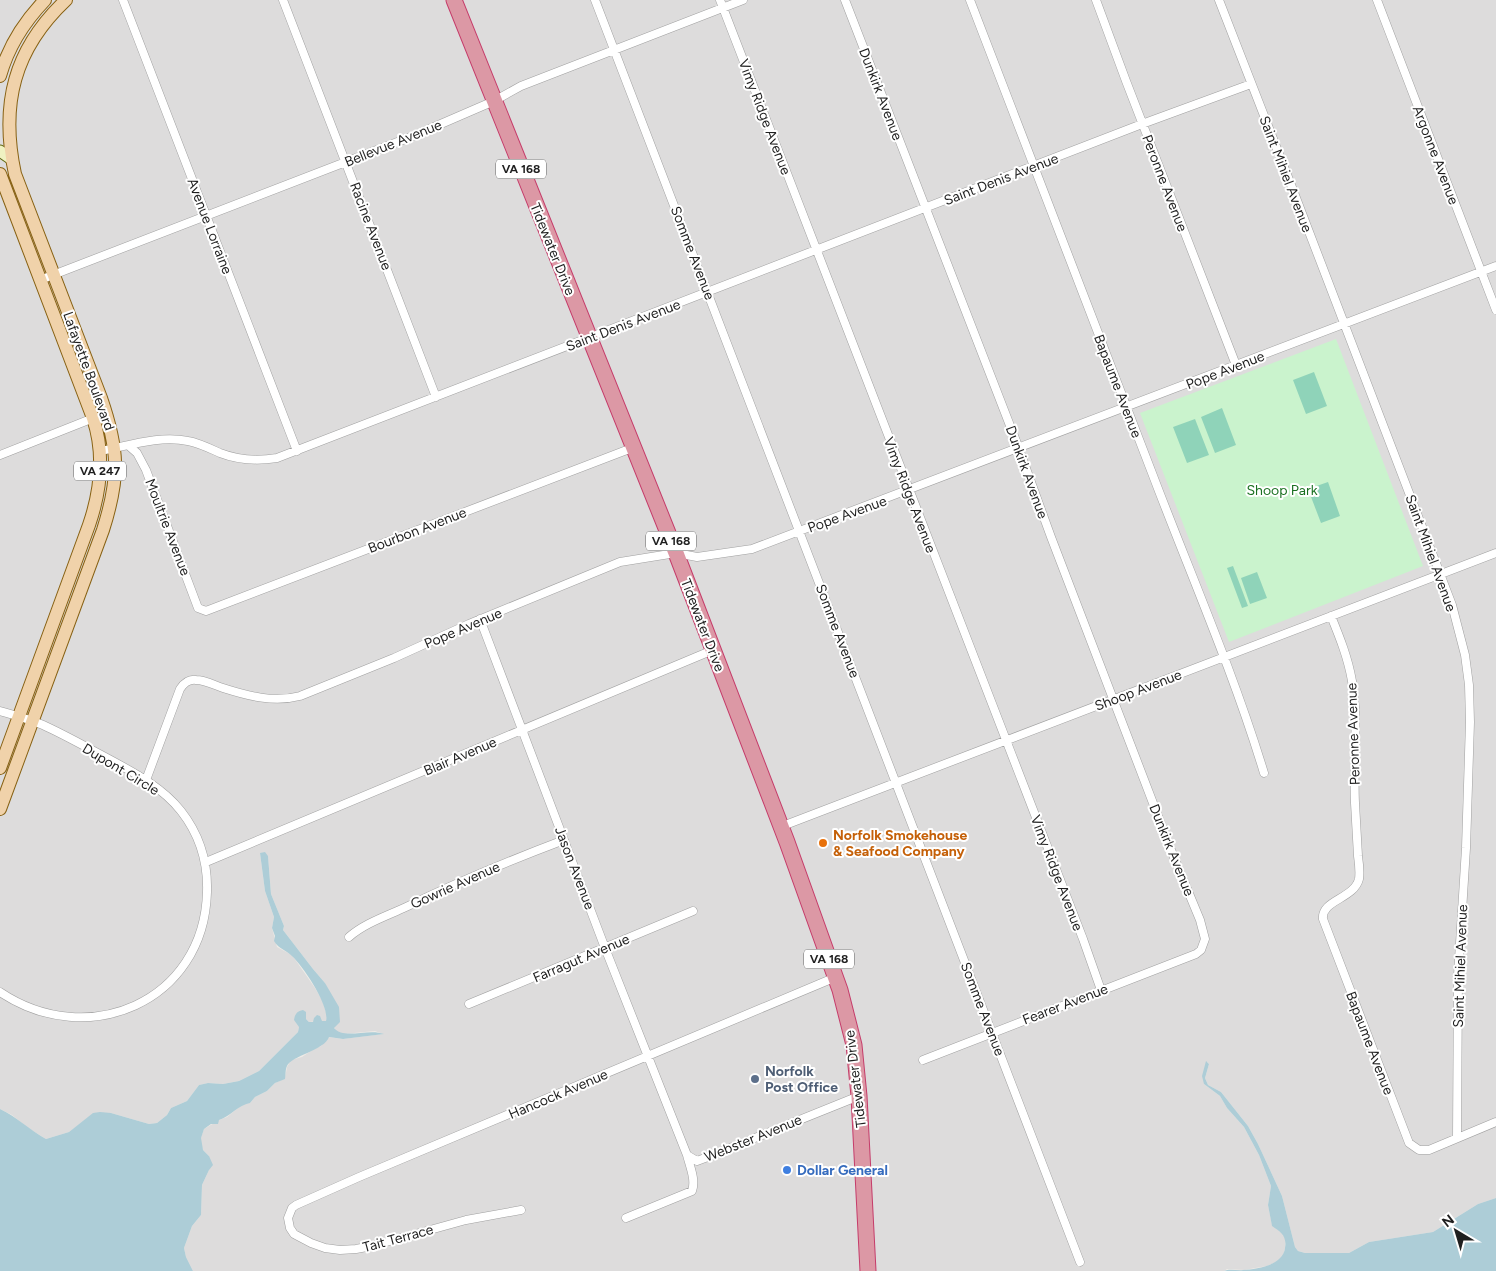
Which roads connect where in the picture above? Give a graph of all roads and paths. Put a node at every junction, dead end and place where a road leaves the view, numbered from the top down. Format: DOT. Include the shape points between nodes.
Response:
graph roads {
  1 [pos="44,0"];
  2 [pos="66,0"];
  3 [pos="123,0"];
  4 [pos="283,0"];
  5 [pos="454,0"];
  6 [pos="595,0"];
  7 [pos="743,0"];
  8 [pos="846,0"];
  9 [pos="970,0"];
  10 [pos="1096,0"];
  11 [pos="1219,0"];
  12 [pos="1377,0"];
  13 [pos="721,4"];
  14 [pos="615,50"];
  15 [pos="0,72"];
  16 [pos="13,80"];
  17 [pos="1251,84"];
  18 [pos="494,101"];
  19 [pos="1142,124"];
  20 [pos="5,155"];
  21 [pos="346,162"];
  22 [pos="1033,166"];
  23 [pos="0,174"];
  24 [pos="925,208"];
  25 [pos="206,216"];
  26 [pos="817,250"];
  27 [pos="1496,266"];
  28 [pos="1481,272"];
  29 [pos="53,274"];
  30 [pos="40,280"];
  31 [pos="708,292"];
  32 [pos="1496,310"];
  33 [pos="1344,324"];
  34 [pos="589,338"];
  35 [pos="1236,365"];
  36 [pos="436,397"];
  37 [pos="1126,407"];
  38 [pos="106,413"];
  39 [pos="93,418"];
  40 [pos="129,446"];
  41 [pos="115,448"];
  42 [pos="632,448"];
  43 [pos="1018,448"];
  44 [pos="100,451"];
  45 [pos="296,451"];
  46 [pos="0,455"];
  47 [pos="909,491"];
  48 [pos="800,531"];
  49 [pos="676,553"];
  50 [pos="1496,553"];
  51 [pos="1440,575"];
  52 [pos="202,610"];
  53 [pos="1331,616"];
  54 [pos="480,619"];
  55 [pos="713,650"];
  56 [pos="1223,657"];
  57 [pos="1114,699"];
  58 [pos="0,711"];
  59 [pos="19,717"];
  60 [pos="33,721"];
  61 [pos="522,730"];
  62 [pos="1005,741"];
  63 [pos="0,768"];
  64 [pos="1264,773"];
  65 [pos="146,780"];
  66 [pos="896,783"];
  67 [pos="0,809"];
  68 [pos="780,827"];
  69 [pos="564,840"];
  70 [pos="206,862"];
  71 [pos="692,911"];
  72 [pos="349,937"];
  73 [pos="1332,942"];
  74 [pos="1204,944"];
  75 [pos="605,948"];
  76 [pos="836,978"];
  77 [pos="1101,990"];
  78 [pos="0,992"];
  79 [pos="469,1004"];
  80 [pos="992,1032"];
  81 [pos="647,1056"];
  82 [pos="923,1060"];
  83 [pos="859,1096"];
  84 [pos="671,1117"];
  85 [pos="1496,1122"];
  86 [pos="1457,1138"];
  87 [pos="686,1156"];
  88 [pos="521,1210"];
  89 [pos="288,1218"];
  90 [pos="626,1218"];
  91 [pos="1080,1262"];
  92 [pos="868,1271"];
  1 -- 15 [label="main road" via="17,35"];
  2 -- 16 [label="main road, Lafayette Boulevard / VA 247" via="38,29"];
  3 -- 25 [label="street, Avenue Lorraine"];
  4 -- 21 [label="street, Racine Avenue"];
  5 -- 18 [label="highway, Tidewater Drive / VA 168"];
  6 -- 14 [label="street, Somme Avenue"];
  7 -- 13 [label="street, Bellevue Avenue"];
  8 -- 24 [label="street, Dunkirk Avenue"];
  9 -- 22 [label="street, Bapaume Avenue"];
  10 -- 19 [label="street, Peronne Avenue"];
  11 -- 17 [label="street, Saint Mihiel Avenue"];
  12 -- 28 [label="street, Argonne Avenue"];
  13 -- 14 [label="street, Bellevue Avenue"];
  13 -- 26 [label="street, Vimy Ridge Avenue"];
  14 -- 18 [label="street, Bellevue Avenue" via="521,86"];
  14 -- 31 [label="street, Somme Avenue"];
  15 -- 16 [label="street"];
  16 -- 20 [label="main road, Lafayette Boulevard / VA 247"];
  17 -- 19 [label="street, Saint Denis Avenue"];
  17 -- 33 [label="street, Saint Mihiel Avenue"];
  18 -- 21 [label="street, Bellevue Avenue"];
  18 -- 34 [label="highway, Tidewater Drive / VA 168"];
  19 -- 22 [label="street, Saint Denis Avenue"];
  19 -- 35 [label="street, Peronne Avenue"];
  20 -- 29 [label="main road, Lafayette Boulevard / VA 247"];
  21 -- 25 [label="street, Bellevue Avenue"];
  21 -- 36 [label="street, Racine Avenue"];
  22 -- 24 [label="street, Saint Denis Avenue"];
  22 -- 37 [label="street, Bapaume Avenue"];
  23 -- 30 [label="main road, Lafayette Boulevard / VA 247"];
  24 -- 26 [label="street, Saint Denis Avenue"];
  24 -- 43 [label="street, Dunkirk Avenue"];
  25 -- 29 [label="street, Bellevue Avenue"];
  25 -- 45 [label="street, Avenue Lorraine"];
  26 -- 31 [label="street, Saint Denis Avenue"];
  26 -- 47 [label="street, Vimy Ridge Avenue"];
  27 -- 28 [label="street, Pope Avenue"];
  28 -- 32 [label="street, Argonne Avenue"];
  28 -- 33 [label="street, Pope Avenue"];
  29 -- 30 [label="street, Bellevue Avenue"];
  29 -- 38 [label="main road, Lafayette Boulevard / VA 247"];
  30 -- 39 [label="main road, Lafayette Boulevard / VA 247"];
  31 -- 34 [label="street, Saint Denis Avenue"];
  31 -- 48 [label="street, Somme Avenue"];
  33 -- 35 [label="street, Pope Avenue"];
  33 -- 51 [label="street, Saint Mihiel Avenue"];
  34 -- 36 [label="street, Saint Denis Avenue"];
  34 -- 42 [label="highway, Tidewater Drive / VA 168"];
  35 -- 37 [label="street, Pope Avenue"];
  36 -- 45 [label="street, Saint Denis Avenue"];
  37 -- 43 [label="street, Pope Avenue"];
  37 -- 56 [label="street, Bapaume Avenue"];
  38 -- 39 [label="street"];
  38 -- 41 [label="main road, Lafayette Boulevard / VA 247"];
  39 -- 44 [label="main road, Lafayette Boulevard / VA 247"];
  39 -- 46 [label="street"];
  40 -- 41 [label="street, Saint Denis Avenue"];
  40 -- 45 [label="street, Saint Denis Avenue" via="149,441 187,440 236,458 251,460 277,458"];
  40 -- 52 [label="street, Moultrie Avenue" via="137,452 146,470 198,608"];
  41 -- 44 [label="street, Saint Denis Avenue"];
  41 -- 60 [label="main road, Lafayette Boulevard / VA 247" via="110,509"];
  42 -- 49 [label="highway, Tidewater Drive / VA 168"];
  42 -- 52 [label="street, Bourbon Avenue"];
  43 -- 47 [label="street, Pope Avenue"];
  43 -- 57 [label="street, Dunkirk Avenue"];
  44 -- 59 [label="main road, Lafayette Boulevard / VA 247" via="96,504"];
  47 -- 48 [label="street, Pope Avenue"];
  47 -- 62 [label="street, Vimy Ridge Avenue"];
  48 -- 49 [label="street, Pope Avenue" via="752,549 697,557"];
  48 -- 66 [label="street, Somme Avenue"];
  49 -- 54 [label="street, Pope Avenue" via="620,562"];
  49 -- 55 [label="highway, Tidewater Drive / VA 168"];
  50 -- 51 [label="street, Shoop Avenue"];
  51 -- 53 [label="street, Shoop Avenue"];
  51 -- 86 [label="street, Saint Mihiel Avenue" via="1452,605 1469,685 1467,839 1458,975"];
  53 -- 56 [label="street, Shoop Avenue"];
  53 -- 73 [label="street, Peronne Avenue" via="1353,683 1359,876 1350,892 1323,911"];
  54 -- 61 [label="street, Jason Avenue"];
  54 -- 65 [label="street, Pope Avenue" via="287,700 249,695 201,680 190,680 180,689"];
  55 -- 61 [label="street, Blair Avenue"];
  55 -- 68 [label="highway, Tidewater Drive / VA 168"];
  56 -- 57 [label="street, Shoop Avenue"];
  56 -- 64 [label="street, Bapaume Avenue"];
  57 -- 62 [label="street, Shoop Avenue"];
  57 -- 74 [label="street, Dunkirk Avenue" via="1200,920"];
  58 -- 59 [label="street, Dupont Circle"];
  59 -- 60 [label="street, Dupont Circle"];
  59 -- 63 [label="main road, Lafayette Boulevard / VA 247"];
  60 -- 65 [label="street, Dupont Circle"];
  60 -- 67 [label="main road, Lafayette Boulevard / VA 247"];
  61 -- 69 [label="street, Jason Avenue"];
  61 -- 70 [label="street, Blair Avenue"];
  62 -- 66 [label="street, Shoop Avenue"];
  62 -- 77 [label="street, Vimy Ridge Avenue"];
  65 -- 70 [label="street, Dupont Circle" via="189,821"];
  66 -- 68 [label="street, Shoop Avenue"];
  66 -- 80 [label="street, Somme Avenue"];
  68 -- 76 [label="highway, Tidewater Drive / VA 168"];
  69 -- 72 [label="street, Gowrie Avenue" via="431,895"];
  69 -- 75 [label="street, Jason Avenue"];
  70 -- 78 [label="street, Dupont Circle" via="207,901 194,948 176,975 145,1000 112,1014 80,1018 34,1010"];
  71 -- 75 [label="street, Farragut Avenue"];
  73 -- 86 [label="street, Bapaume Avenue" via="1409,1142 1425,1150"];
  74 -- 77 [label="street, Fearer Avenue" via="1196,954"];
  75 -- 79 [label="street, Farragut Avenue"];
  75 -- 81 [label="street, Jason Avenue"];
  76 -- 81 [label="street, Hancock Avenue"];
  76 -- 83 [label="highway, Tidewater Drive / VA 168" via="854,1045"];
  77 -- 80 [label="street, Fearer Avenue"];
  80 -- 82 [label="street, Fearer Avenue"];
  80 -- 91 [label="street, Somme Avenue"];
  81 -- 84 [label="street, Jason Avenue"];
  81 -- 89 [label="street, Hancock Avenue" via="305,1201 292,1208"];
  83 -- 87 [label="street, Webster Avenue" via="697,1161"];
  83 -- 92 [label="highway, Tidewater Drive / VA 168"];
  84 -- 87 [label="street, Webster Avenue"];
  85 -- 86 [label="street"];
  87 -- 90 [label="street" via="693,1179 692,1191"];
  88 -- 89 [label="street, Tait Terrace" via="466,1220 372,1246 340,1250 325,1248 294,1234"];
}
